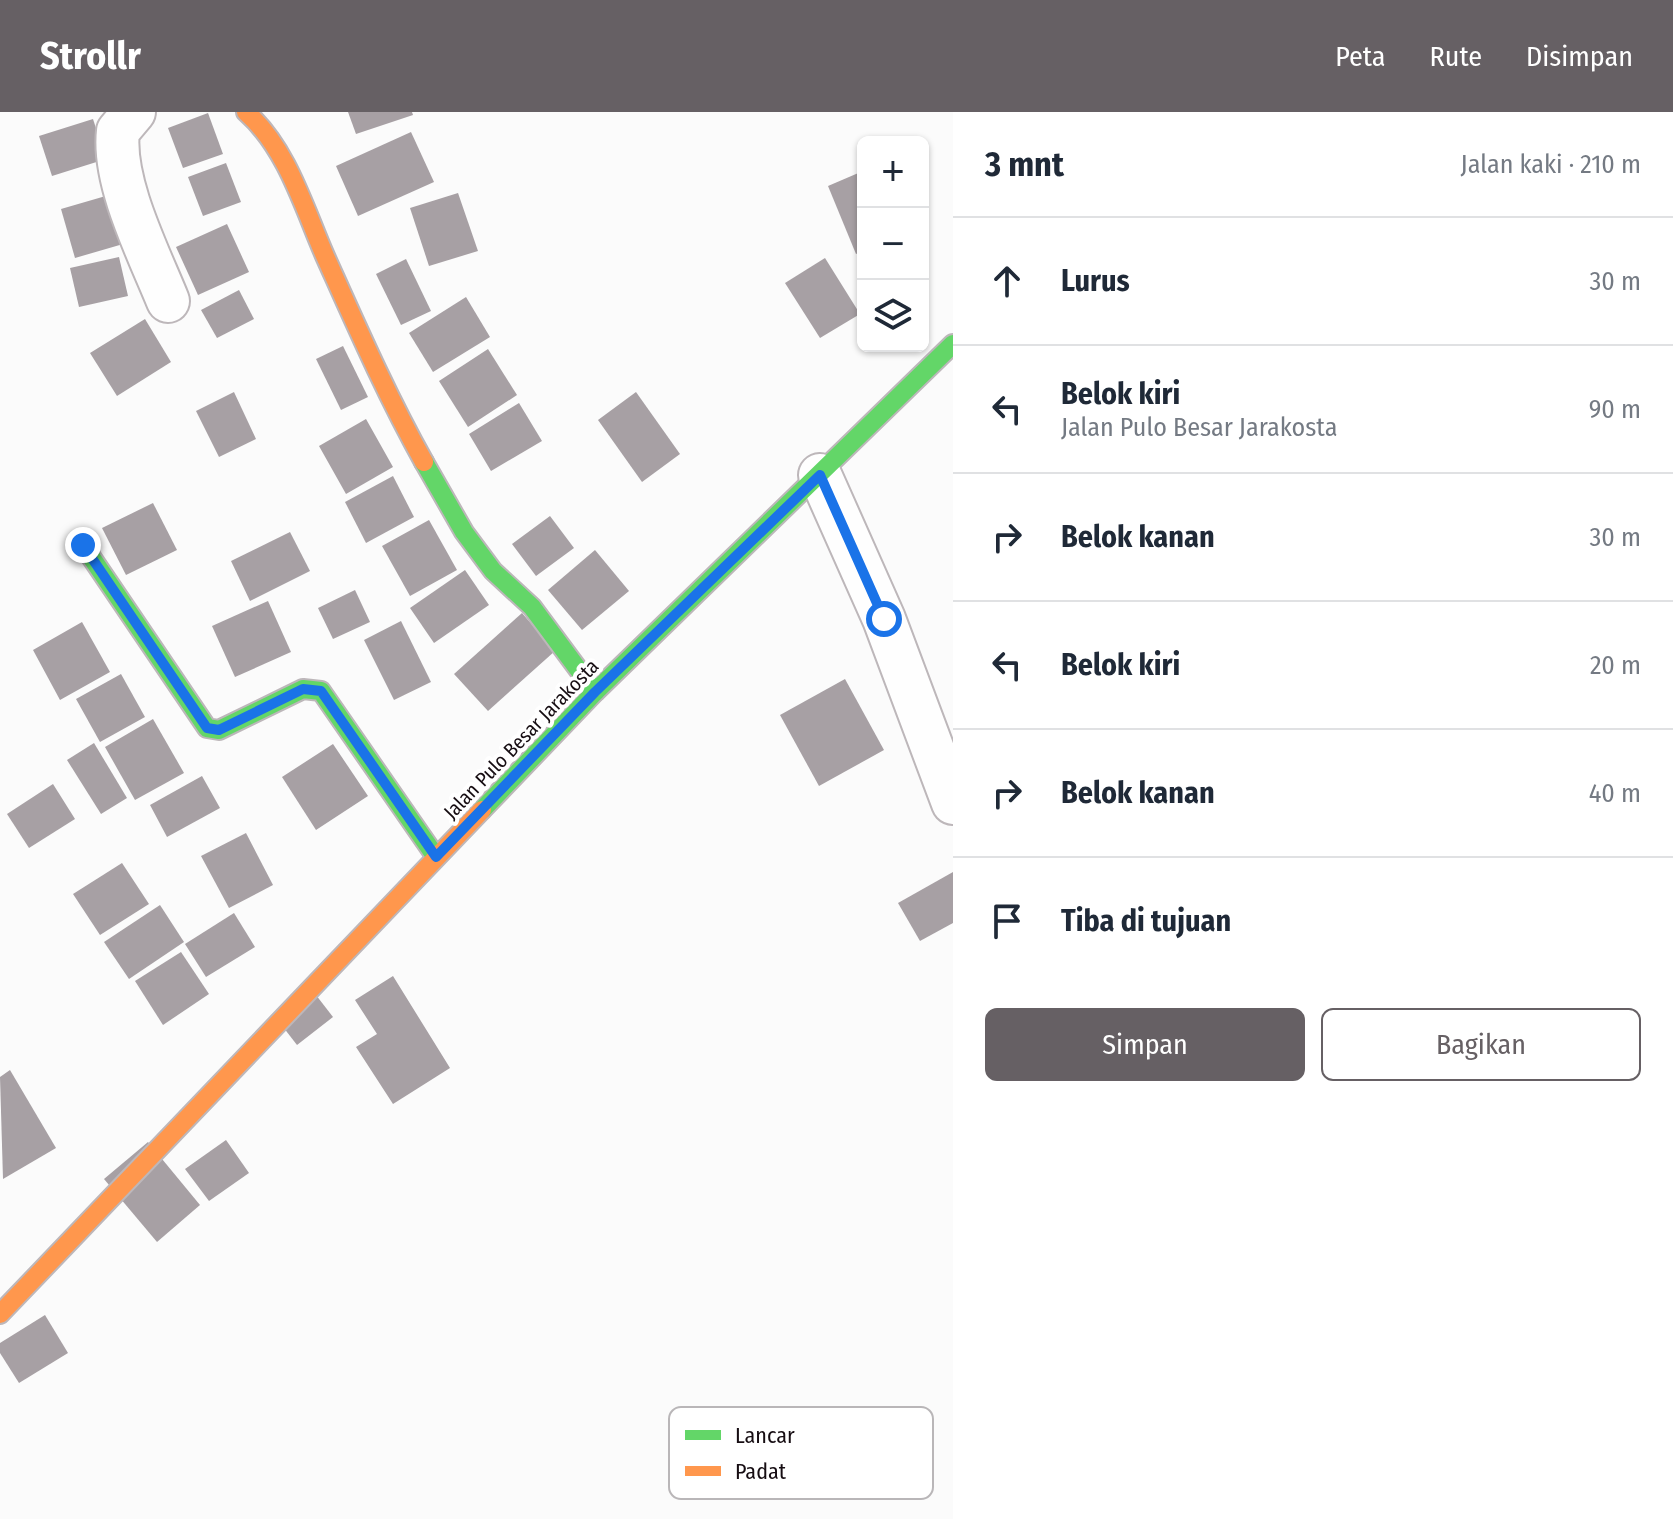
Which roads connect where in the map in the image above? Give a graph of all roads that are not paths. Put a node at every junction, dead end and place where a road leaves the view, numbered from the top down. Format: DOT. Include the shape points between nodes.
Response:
graph roads {
  1 [pos="134,112"];
  2 [pos="246,112"];
  3 [pos="168,301"];
  4 [pos="953,344"];
  5 [pos="820,475"];
  6 [pos="83,545"];
  7 [pos="595,692"];
  8 [pos="953,803"];
  9 [pos="436,857"];
  10 [pos="0,1314"];
  1 -- 3 [label="street" via="118,131 121,166 138,227"];
  2 -- 7 [label="street" via="280,154 359,332 464,532 493,571 532,607"];
  4 -- 5 [label="street, Jalan Pulo Besar Jarakosta"];
  5 -- 7 [label="street, Jalan Pulo Besar Jarakosta"];
  5 -- 8 [label="street" via="884,619"];
  6 -- 9 [label="street" via="207,728 219,730 303,689 321,691"];
  7 -- 9 [label="street, Jalan Pulo Besar Jarakosta"];
  9 -- 10 [label="street, Jalan Pulo Besar Jarakosta"];
}
